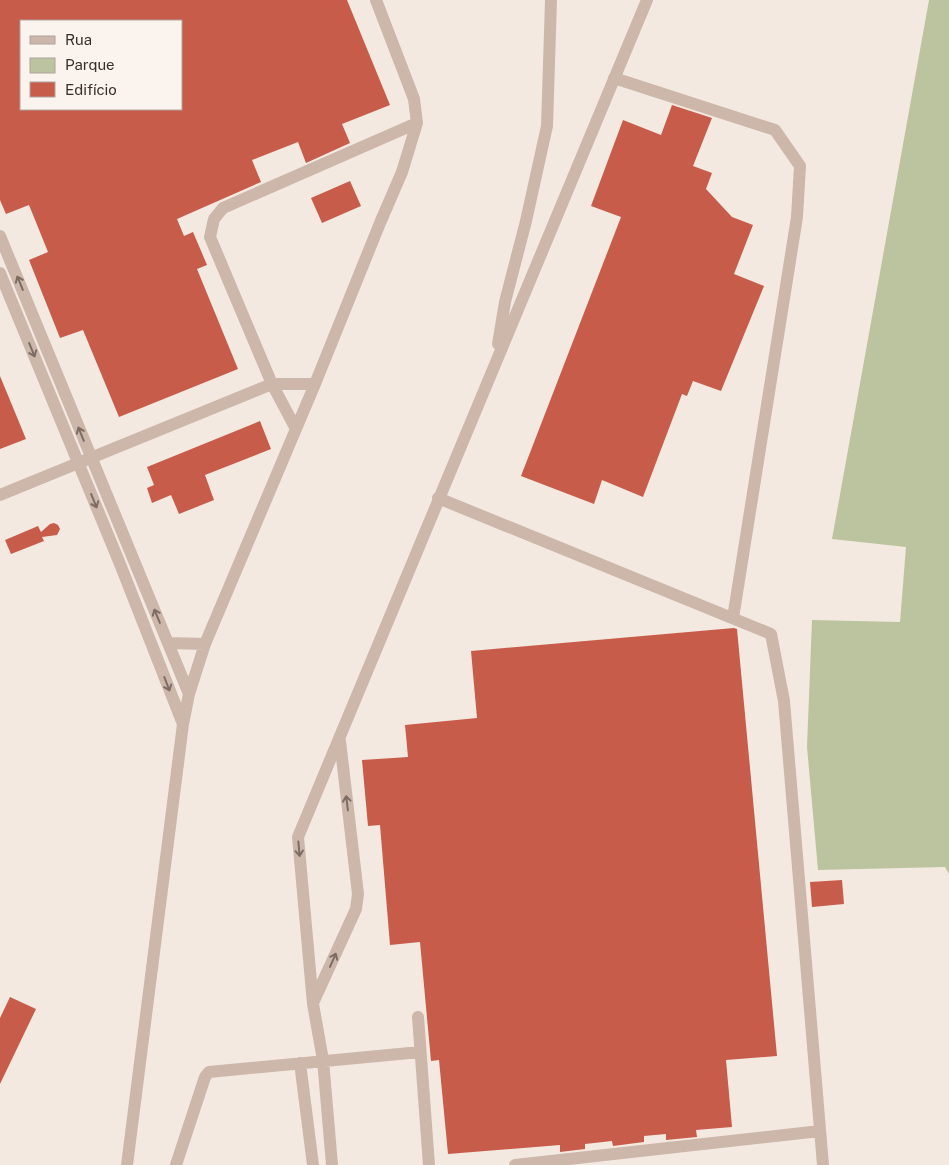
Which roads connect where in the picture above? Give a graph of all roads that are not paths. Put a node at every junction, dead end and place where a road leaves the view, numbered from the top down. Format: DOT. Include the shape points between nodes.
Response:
graph roads {
  1 [pos="376,0"];
  2 [pos="552,0"];
  3 [pos="647,0"];
  4 [pos="614,78"];
  5 [pos="416,123"];
  6 [pos="0,236"];
  7 [pos="6,266"];
  8 [pos="0,273"];
  9 [pos="494,365"];
  10 [pos="272,384"];
  11 [pos="315,384"];
  12 [pos="296,429"];
  13 [pos="91,458"];
  14 [pos="79,463"];
  15 [pos="0,495"];
  16 [pos="438,498"];
  17 [pos="133,558"];
  18 [pos="120,564"];
  19 [pos="733,618"];
  20 [pos="168,643"];
  21 [pos="205,644"];
  22 [pos="189,694"];
  23 [pos="183,724"];
  24 [pos="339,739"];
  25 [pos="313,1004"];
  26 [pos="418,1017"];
  27 [pos="420,1052"];
  28 [pos="323,1060"];
  29 [pos="300,1062"];
  30 [pos="820,1132"];
  31 [pos="127,1165"];
  32 [pos="176,1165"];
  33 [pos="313,1165"];
  34 [pos="332,1165"];
  35 [pos="429,1165"];
  36 [pos="515,1165"];
  37 [pos="823,1165"];
  1 -- 5 [label="lane" via="414,99"];
  2 -- 9 [label="lane" via="547,126 505,302"];
  3 -- 4 [label="lane"];
  4 -- 9 [label="lane"];
  4 -- 19 [label="lane" via="775,130 800,166 797,217"];
  5 -- 10 [label="lane" via="223,208 214,219 210,237"];
  5 -- 11 [label="lane" via="402,172"];
  6 -- 7 [label="lane"];
  13 -- 7 [label="lane, one-way"];
  8 -- 14 [label="lane, one-way"];
  9 -- 16 [label="lane"];
  10 -- 11 [label="lane"];
  10 -- 12 [label="lane"];
  10 -- 13 [label="lane"];
  11 -- 12 [label="lane"];
  12 -- 21 [label="lane"];
  13 -- 14 [label="lane"];
  13 -- 17 [label="lane"];
  14 -- 15 [label="lane"];
  14 -- 18 [label="lane, one-way"];
  16 -- 19 [label="lane"];
  16 -- 24 [label="lane"];
  17 -- 18 [label="lane"];
  20 -- 17 [label="lane, one-way"];
  18 -- 23 [label="lane, one-way"];
  19 -- 30 [label="lane" via="771,634 784,701"];
  20 -- 21 [label="lane"];
  20 -- 22 [label="lane"];
  21 -- 22 [label="lane"];
  22 -- 23 [label="lane"];
  23 -- 31 [label="lane"];
  24 -- 25 [label="lane, one-way" via="298,837"];
  25 -- 24 [label="lane, one-way" via="356,909 358,894"];
  25 -- 28 [label="lane"];
  26 -- 27 [label="lane"];
  27 -- 28 [label="lane"];
  27 -- 35 [label="lane"];
  28 -- 29 [label="lane"];
  28 -- 34 [label="lane"];
  29 -- 32 [label="lane" via="209,1072"];
  29 -- 33 [label="lane"];
  30 -- 36 [label="lane"];
  30 -- 37 [label="lane"];
}
